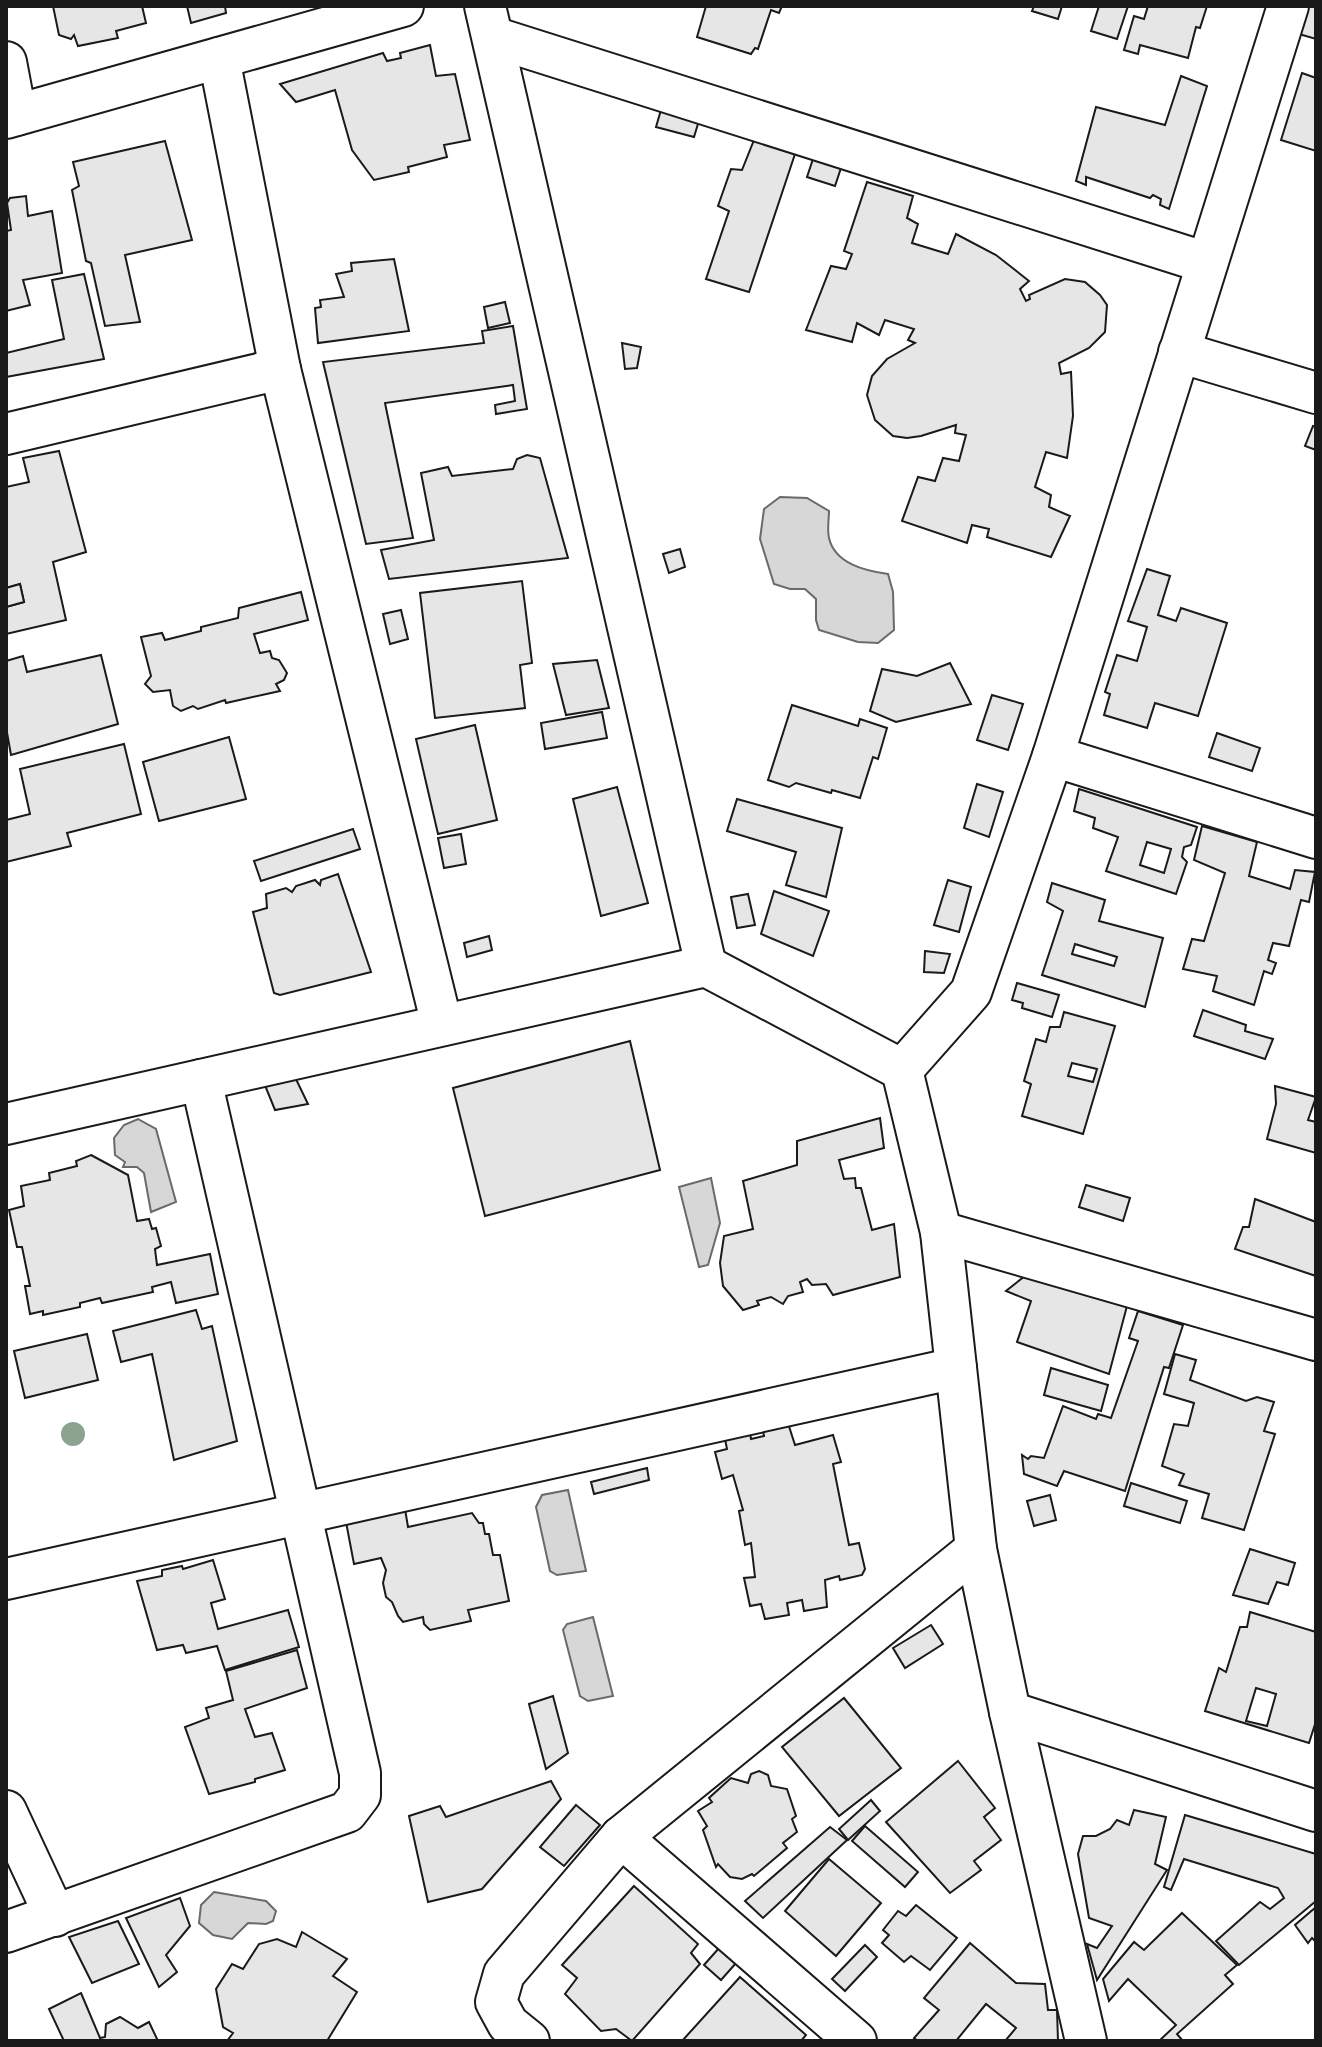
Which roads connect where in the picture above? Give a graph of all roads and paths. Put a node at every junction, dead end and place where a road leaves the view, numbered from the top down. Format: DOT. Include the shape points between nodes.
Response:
graph roads {
  1 [pos="403,6"];
  2 [pos="1288,6"];
  3 [pos="489,21"];
  4 [pos="219,58"];
  5 [pos="6,62"];
  6 [pos="11,116"];
  7 [pos="1207,263"];
  8 [pos="1179,352"];
  9 [pos="280,369"];
  10 [pos="1316,393"];
  11 [pos="6,434"];
  12 [pos="1053,756"];
  13 [pos="1316,838"];
  14 [pos="706,966"];
  15 [pos="442,1025"];
  16 [pos="902,1070"];
  17 [pos="201,1080"];
  18 [pos="7,1120"];
  19 [pos="941,1232"];
  20 [pos="1316,1340"];
  21 [pos="956,1368"];
  22 [pos="301,1514"];
  23 [pos="976,1549"];
  24 [pos="6,1579"];
  25 [pos="1010,1712"];
  26 [pos="6,1811"];
  27 [pos="1316,1811"];
  28 [pos="621,1837"];
  29 [pos="55,1916"];
  30 [pos="6,1932"];
  31 [pos="529,2041"];
  32 [pos="856,2041"];
  33 [pos="1086,2041"];
  1 -- 4 [label="street"];
  2 -- 7 [label="street"];
  3 -- 7 [label="street"];
  3 -- 14 [label="street"];
  4 -- 6 [label="street"];
  4 -- 9 [label="street"];
  5 -- 6 [label="street"];
  7 -- 8 [label="street"];
  8 -- 10 [label="street"];
  8 -- 12 [label="street"];
  9 -- 11 [label="street"];
  9 -- 15 [label="street"];
  12 -- 13 [label="street"];
  12 -- 16 [label="street" via="971,992"];
  14 -- 15 [label="street"];
  14 -- 16 [label="street"];
  15 -- 17 [label="street"];
  16 -- 19 [label="street"];
  17 -- 18 [label="street"];
  17 -- 22 [label="street"];
  19 -- 20 [label="street"];
  19 -- 21 [label="street"];
  21 -- 22 [label="street"];
  21 -- 23 [label="street"];
  22 -- 24 [label="street"];
  22 -- 29 [label="street" via="360,1773 360,1795 347,1812"];
  23 -- 25 [label="street"];
  23 -- 28 [label="street"];
  25 -- 27 [label="street"];
  25 -- 33 [label="street"];
  26 -- 29 [label="street"];
  28 -- 31 [label="street" via="504,1974 496,2002 508,2024"];
  28 -- 32 [label="street"];
  29 -- 30 [label="street"];
}
